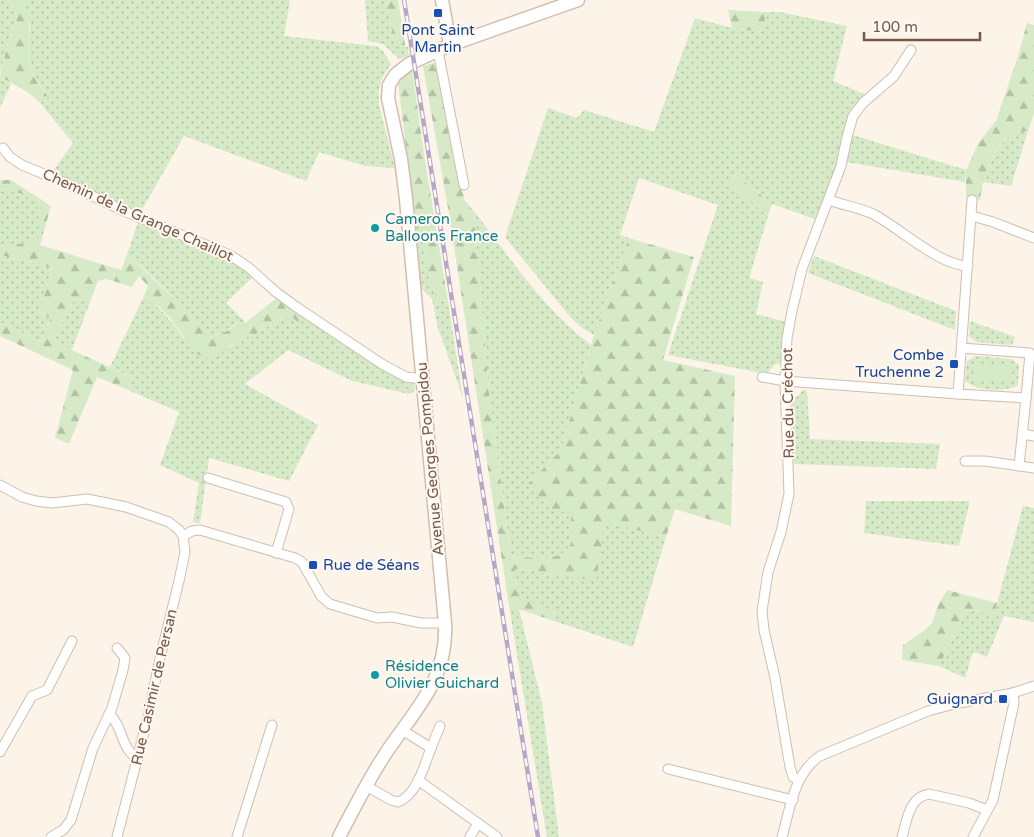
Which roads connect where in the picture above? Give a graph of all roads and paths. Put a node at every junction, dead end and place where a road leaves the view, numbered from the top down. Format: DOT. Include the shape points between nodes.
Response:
graph roads {
  1 [pos="442,0"];
  2 [pos="578,0"];
  3 [pos="450,46"];
  4 [pos="911,50"];
  5 [pos="438,51"];
  6 [pos="3,148"];
  7 [pos="464,185"];
  8 [pos="829,200"];
  9 [pos="972,200"];
  10 [pos="972,216"];
  11 [pos="1034,238"];
  12 [pos="968,266"];
  13 [pos="961,348"];
  14 [pos="1032,353"];
  15 [pos="762,377"];
  16 [pos="423,379"];
  17 [pos="785,381"];
  18 [pos="958,394"];
  19 [pos="1026,398"];
  20 [pos="1023,434"];
  21 [pos="1034,436"];
  22 [pos="966,461"];
  23 [pos="1019,466"];
  24 [pos="1034,468"];
  25 [pos="208,478"];
  26 [pos="0,486"];
  27 [pos="183,536"];
  28 [pos="276,552"];
  29 [pos="445,623"];
  30 [pos="72,641"];
  31 [pos="117,648"];
  32 [pos="1034,686"];
  33 [pos="1013,693"];
  34 [pos="109,714"];
  35 [pos="272,725"];
  36 [pos="440,726"];
  37 [pos="402,730"];
  38 [pos="431,748"];
  39 [pos="0,752"];
  40 [pos="138,758"];
  41 [pos="668,769"];
  42 [pos="418,780"];
  43 [pos="799,780"];
  44 [pos="366,786"];
  45 [pos="793,800"];
  46 [pos="987,810"];
  47 [pos="478,823"];
  48 [pos="51,837"];
  49 [pos="117,837"];
  50 [pos="237,837"];
  51 [pos="339,837"];
  52 [pos="470,837"];
  53 [pos="498,837"];
  54 [pos="782,837"];
  55 [pos="902,837"];
  56 [pos="973,837"];
  1 -- 3 [label="main road"];
  2 -- 3 [label="main road, Avenue Georges Pompidou"];
  3 -- 5 [label="main road, Avenue Georges Pompidou"];
  4 -- 8 [label="street, Rue du Créchot" via="894,76 853,116"];
  5 -- 7 [label="street"];
  5 -- 16 [label="main road, Avenue Georges Pompidou" via="399,70 389,85 388,98 405,184"];
  6 -- 16 [label="street, Chemin de la Grange Chaillot" via="22,165 230,254 295,306 376,361 402,375"];
  8 -- 12 [label="street" via="873,214 923,247 955,264"];
  8 -- 17 [label="street, Rue du Créchot" via="802,269 787,338"];
  9 -- 10 [label="street"];
  10 -- 11 [label="street"];
  10 -- 12 [label="street"];
  12 -- 13 [label="street"];
  13 -- 14 [label="street"];
  13 -- 18 [label="street"];
  14 -- 19 [label="street"];
  15 -- 17 [label="street"];
  16 -- 29 [label="main road, Avenue Georges Pompidou"];
  17 -- 18 [label="street"];
  17 -- 43 [label="street, Rue du Créchot" via="789,494 768,572 762,611 790,768 793,777"];
  18 -- 19 [label="street"];
  19 -- 20 [label="street"];
  20 -- 21 [label="street"];
  20 -- 23 [label="street"];
  22 -- 23 [label="street"];
  23 -- 24 [label="street"];
  25 -- 28 [label="street" via="286,502 289,509"];
  26 -- 27 [label="street" via="36,501 87,499 126,507 169,522"];
  27 -- 28 [label="street" via="200,530"];
  27 -- 40 [label="street, Rue Casimir de Persan" via="183,563"];
  28 -- 29 [label="street" via="302,562 321,596 330,604 376,618"];
  29 -- 37 [label="main road, Avenue Georges Pompidou" via="444,649 436,678"];
  30 -- 39 [label="street" via="47,690 32,696"];
  31 -- 34 [label="street" via="125,658"];
  32 -- 33 [label="street"];
  33 -- 43 [label="street" via="928,711 820,756"];
  33 -- 46 [label="street" via="1004,752 993,800"];
  34 -- 40 [label="street" via="116,721 129,751"];
  34 -- 48 [label="street" via="93,748 71,820"];
  35 -- 50 [label="street"];
  36 -- 38 [label="street"];
  37 -- 38 [label="street"];
  37 -- 44 [label="main road, Avenue Georges Pompidou"];
  38 -- 42 [label="street"];
  40 -- 49 [label="street, Rue Casimir de Persan"];
  41 -- 45 [label="street"];
  42 -- 44 [label="street" via="406,797 398,802"];
  42 -- 47 [label="street"];
  43 -- 45 [label="street"];
  44 -- 51 [label="main road, Avenue Georges Pompidou"];
  45 -- 54 [label="street"];
  46 -- 55 [label="street" via="969,803 923,795 913,803"];
  46 -- 56 [label="street"];
  47 -- 52 [label="street"];
  47 -- 53 [label="street"];
}
